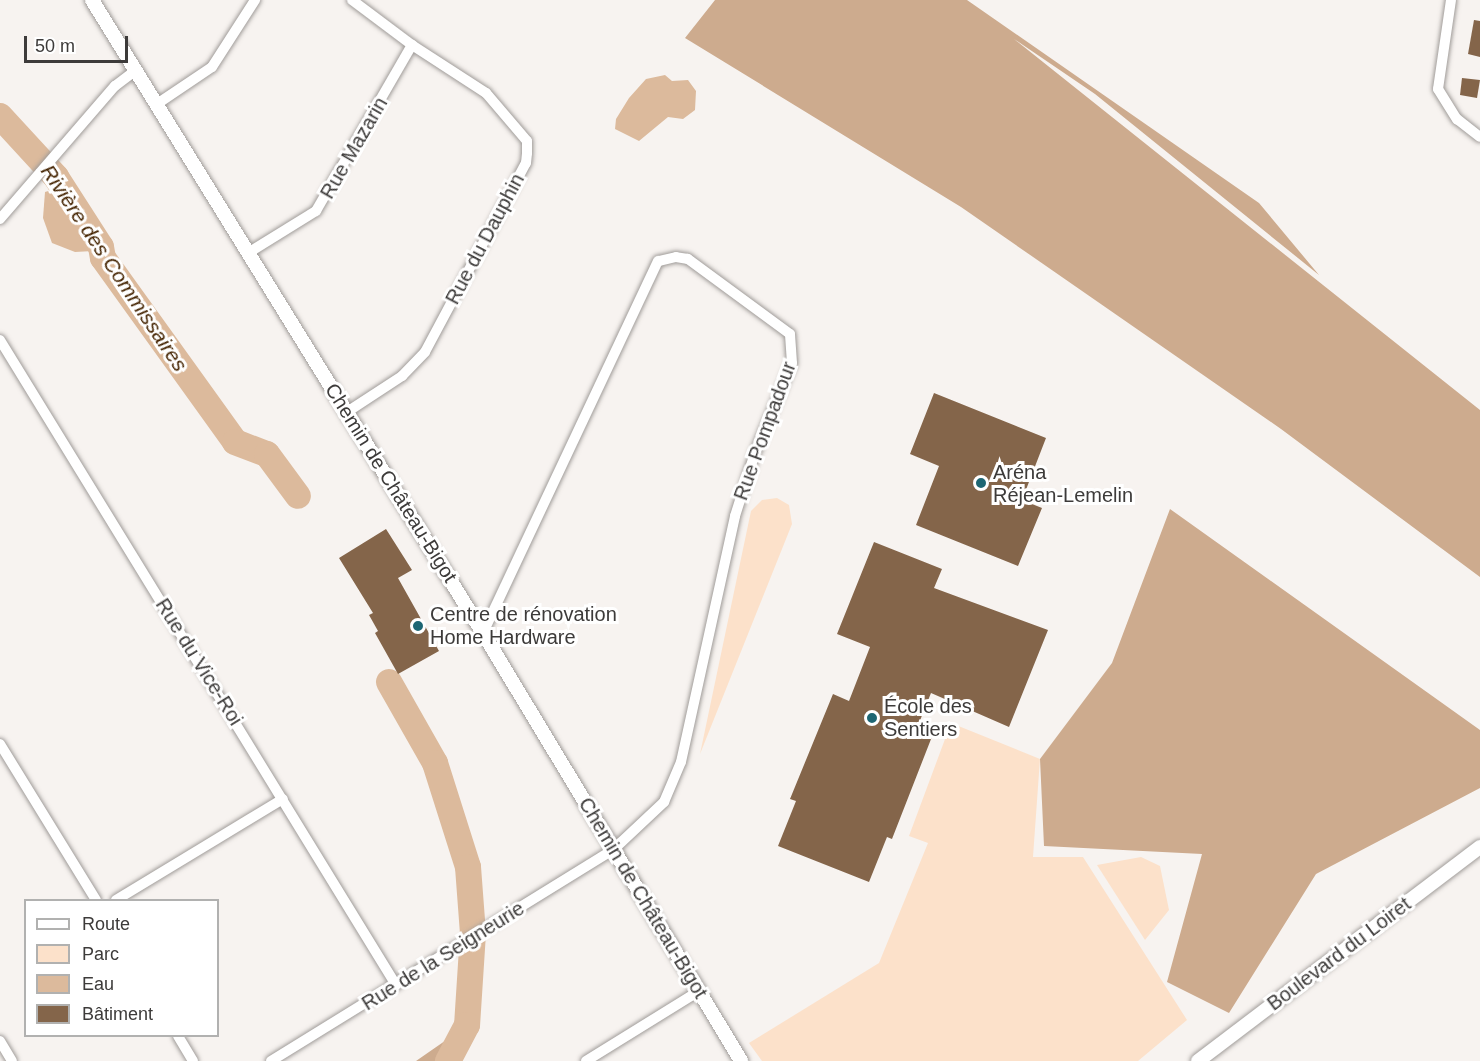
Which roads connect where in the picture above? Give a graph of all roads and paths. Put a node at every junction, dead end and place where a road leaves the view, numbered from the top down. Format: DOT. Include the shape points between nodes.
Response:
graph roads {
  1 [pos="92,0"];
  2 [pos="255,0"];
  3 [pos="352,0"];
  4 [pos="1451,0"];
  5 [pos="412,45"];
  6 [pos="136,70"];
  7 [pos="157,104"];
  8 [pos="1480,137"];
  9 [pos="0,219"];
  10 [pos="248,253"];
  11 [pos="0,340"];
  12 [pos="347,412"];
  13 [pos="483,633"];
  14 [pos="0,744"];
  15 [pos="283,799"];
  16 [pos="1480,847"];
  17 [pos="614,849"];
  18 [pos="95,899"];
  19 [pos="118,899"];
  20 [pos="396,985"];
  21 [pos="699,991"];
  22 [pos="179,1037"];
  23 [pos="0,1041"];
  24 [pos="12,1061"];
  25 [pos="193,1061"];
  26 [pos="271,1061"];
  27 [pos="586,1061"];
  28 [pos="741,1061"];
  29 [pos="1198,1061"];
  1 -- 6 [label="street, Chemin de Château-Bigot"];
  2 -- 7 [label="street" via="212,67"];
  3 -- 5 [label="street, Rue du Dauphin"];
  4 -- 8 [label="street" via="1438,89 1457,119"];
  5 -- 10 [label="street, Rue Mazarin" via="316,211"];
  5 -- 12 [label="street, Rue du Dauphin" via="486,93 527,141 526,163 425,352 402,376"];
  6 -- 7 [label="street, Chemin de Château-Bigot"];
  6 -- 9 [label="street" via="115,86"];
  7 -- 10 [label="street, Chemin de Château-Bigot"];
  10 -- 12 [label="street, Chemin de Château-Bigot"];
  11 -- 15 [label="street, Rue du Vice-Roi"];
  12 -- 13 [label="street, Chemin de Château-Bigot"];
  13 -- 17 [label="street, Chemin de Château-Bigot"];
  13 -- 17 [label="street, Rue Pompadour" via="658,261 676,256 688,260 790,334 792,363 755,453 735,516 681,762 664,802"];
  14 -- 18 [label="street"];
  15 -- 19 [label="street"];
  15 -- 20 [label="street, Rue du Vice-Roi"];
  16 -- 29 [label="street, Boulevard du Loiret"];
  17 -- 20 [label="street, Rue de la Seigneurie"];
  17 -- 21 [label="street, Chemin de Château-Bigot"];
  20 -- 26 [label="street, Rue de la Seigneurie"];
  21 -- 27 [label="street"];
  21 -- 28 [label="street, Chemin de Château-Bigot"];
  22 -- 25 [label="street"];
  23 -- 24 [label="street"];
}
